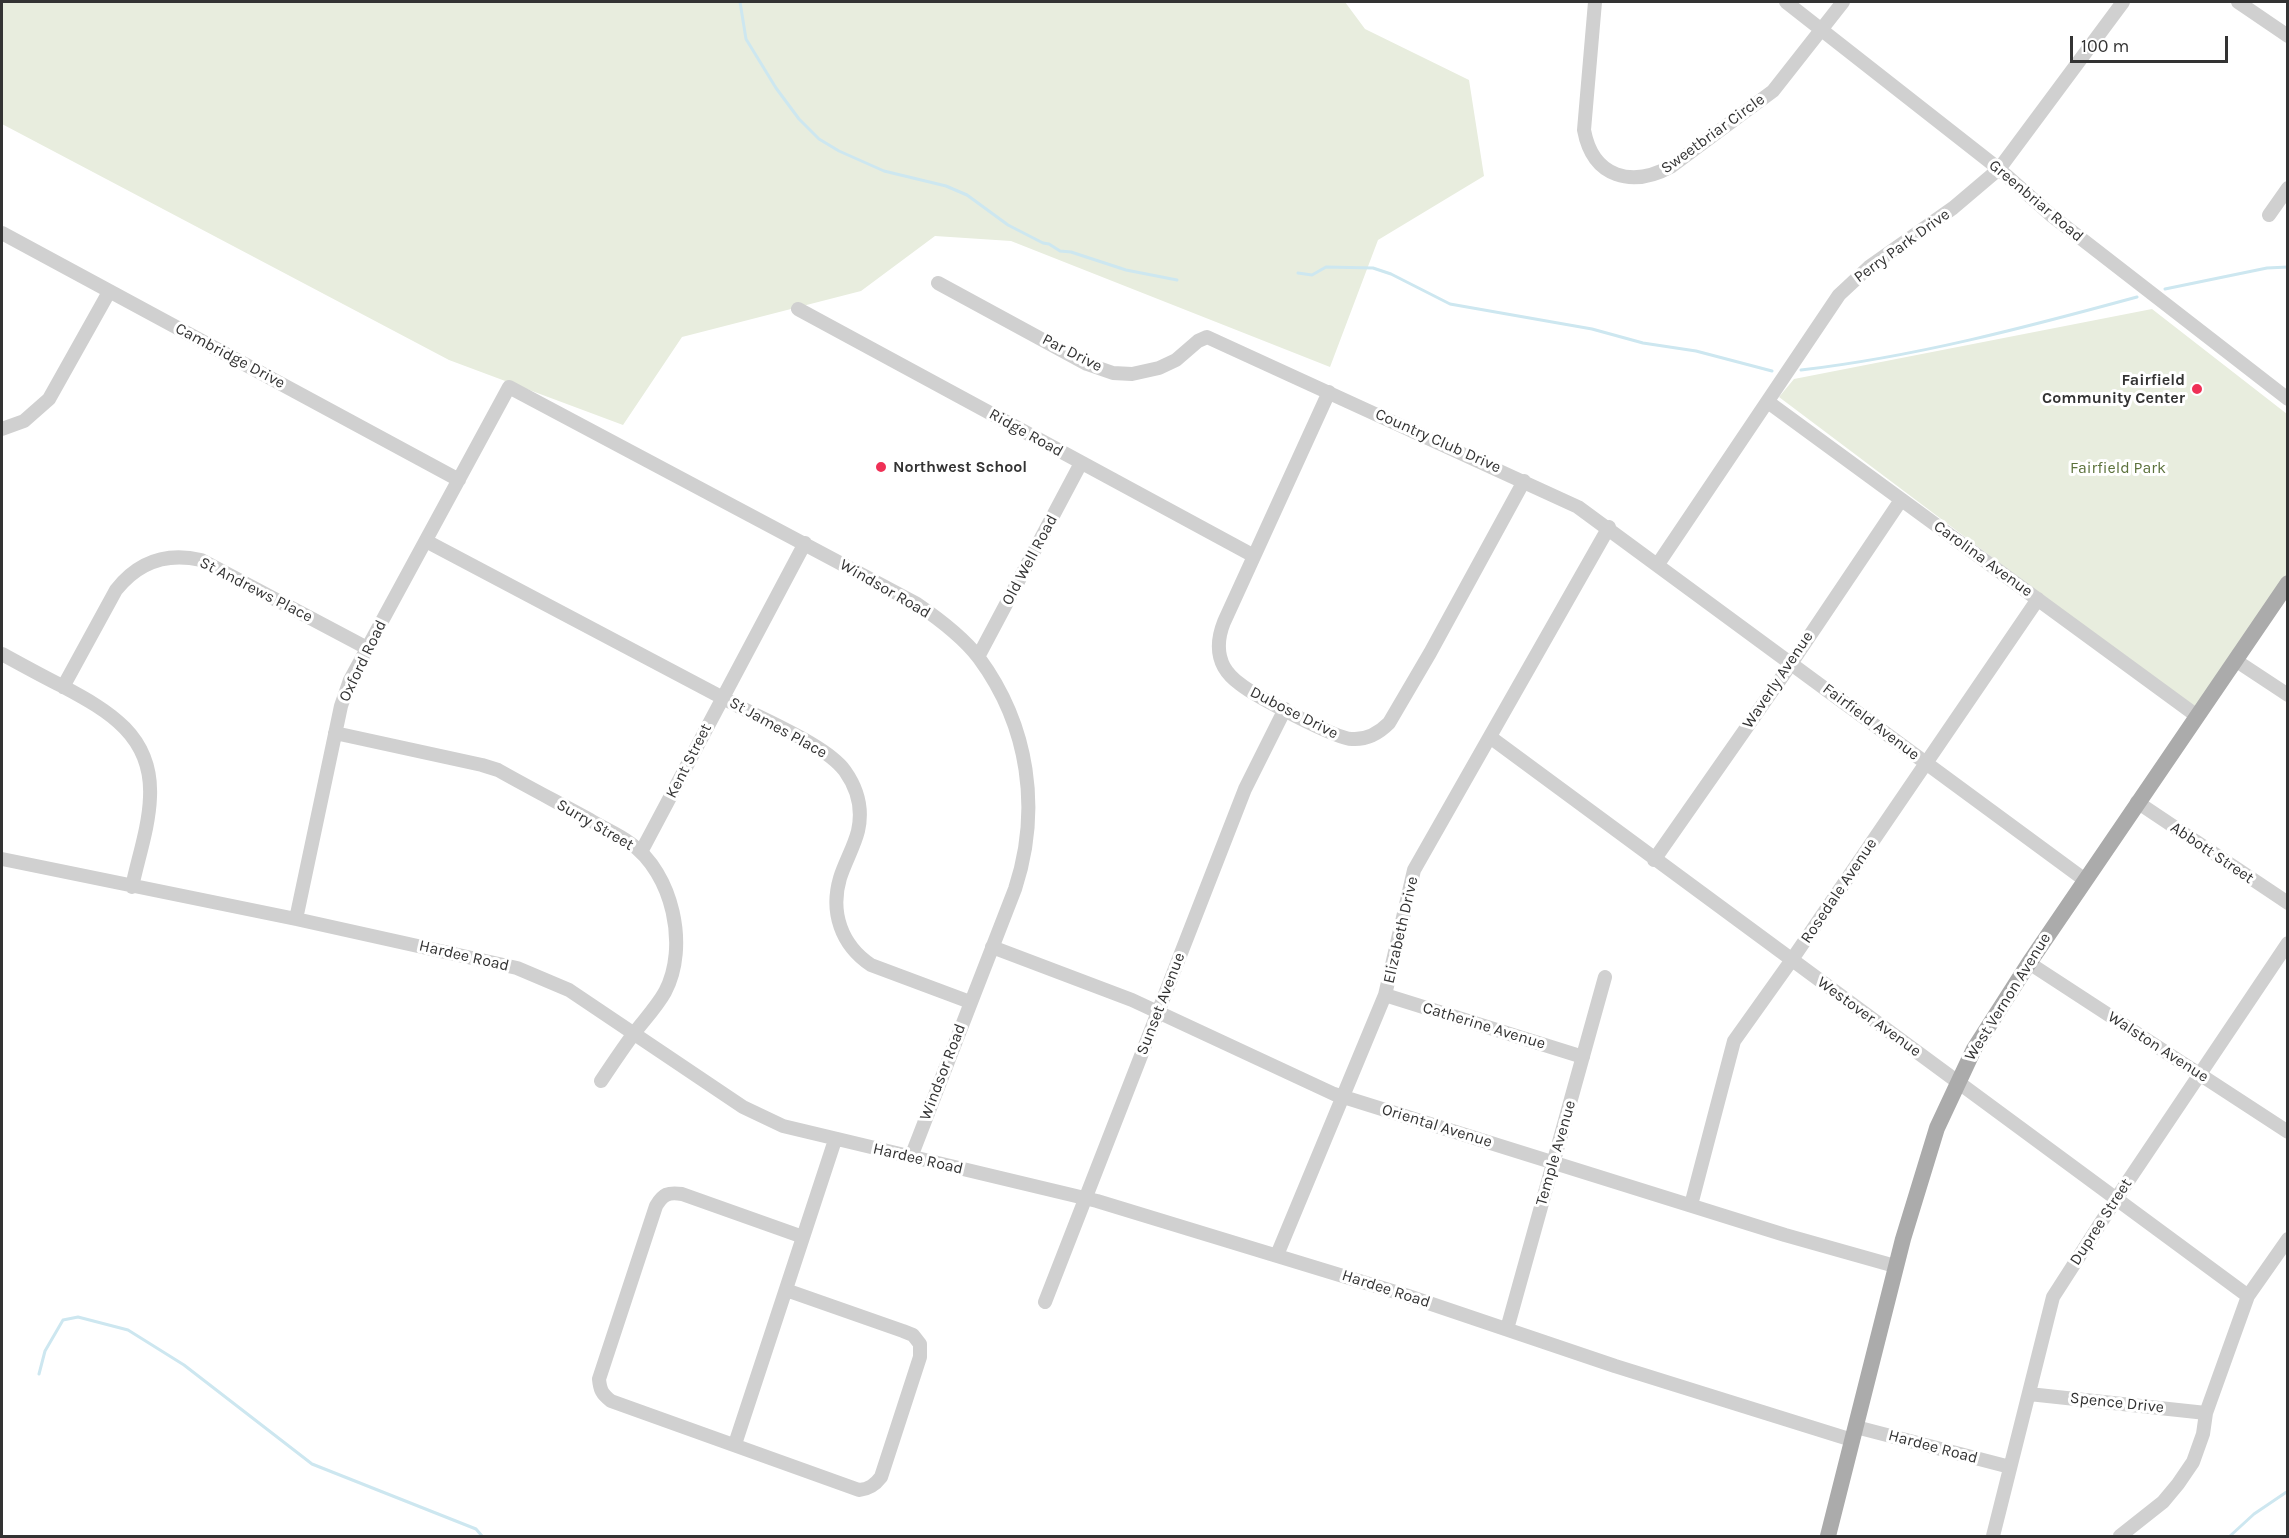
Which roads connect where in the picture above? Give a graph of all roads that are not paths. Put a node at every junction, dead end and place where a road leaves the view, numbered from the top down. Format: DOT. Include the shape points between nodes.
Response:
graph roads {
  1 [pos="1595,2"];
  2 [pos="1786,2"];
  3 [pos="1843,2"];
  4 [pos="2123,2"];
  5 [pos="2238,2"];
  6 [pos="1821,28"];
  7 [pos="2288,36"];
  8 [pos="1999,169"];
  9 [pos="2288,188"];
  10 [pos="2269,215"];
  11 [pos="2,233"];
  12 [pos="938,283"];
  13 [pos="109,292"];
  14 [pos="798,309"];
  15 [pos="1207,337"];
  16 [pos="1329,392"];
  17 [pos="2288,399"];
  18 [pos="1768,402"];
  19 [pos="490,423"];
  20 [pos="2,429"];
  21 [pos="1081,463"];
  22 [pos="459,480"];
  23 [pos="1524,480"];
  24 [pos="1901,500"];
  25 [pos="1609,528"];
  26 [pos="426,541"];
  27 [pos="805,543"];
  28 [pos="1254,556"];
  29 [pos="1658,564"];
  30 [pos="2288,583"];
  31 [pos="2038,599"];
  32 [pos="367,648"];
  33 [pos="2,654"];
  34 [pos="978,657"];
  35 [pos="2235,660"];
  36 [pos="1791,663"];
  37 [pos="63,687"];
  38 [pos="2288,695"];
  39 [pos="722,697"];
  40 [pos="1286,709"];
  41 [pos="2197,716"];
  42 [pos="335,733"];
  43 [pos="1490,737"];
  44 [pos="1926,763"];
  45 [pos="2138,802"];
  46 [pos="641,852"];
  47 [pos="2,860"];
  48 [pos="1654,860"];
  49 [pos="2085,880"];
  50 [pos="132,887"];
  51 [pos="2288,903"];
  52 [pos="296,919"];
  53 [pos="2288,944"];
  54 [pos="993,947"];
  55 [pos="1791,961"];
  56 [pos="2028,963"];
  57 [pos="1605,977"];
  58 [pos="1385,995"];
  59 [pos="970,1002"];
  60 [pos="1158,1011"];
  61 [pos="634,1034"];
  62 [pos="1583,1057"];
  63 [pos="2200,1074"];
  64 [pos="601,1081"];
  65 [pos="1957,1081"];
  66 [pos="1344,1097"];
  67 [pos="2288,1132"];
  68 [pos="835,1140"];
  69 [pos="911,1157"];
  70 [pos="1554,1162"];
  71 [pos="1086,1197"];
  72 [pos="2116,1199"];
  73 [pos="1691,1206"];
  74 [pos="803,1237"];
  75 [pos="2288,1239"];
  76 [pos="1277,1255"];
  77 [pos="1895,1266"];
  78 [pos="786,1290"];
  79 [pos="2248,1296"];
  80 [pos="1045,1302"];
  81 [pos="1507,1329"];
  82 [pos="2029,1394"];
  83 [pos="2206,1413"];
  84 [pos="1854,1433"];
  85 [pos="735,1444"];
  86 [pos="2010,1467"];
  87 [pos="1828,1536"];
  88 [pos="1993,1536"];
  89 [pos="2120,1536"];
  1 -- 6 [label="street, Sweetbriar Circle" via="1584,130 1592,153 1603,166 1633,178 1650,177 1672,166 1773,92"];
  2 -- 6 [label="street, Greenbriar Road"];
  3 -- 6 [label="street, Sweetbriar Circle"];
  4 -- 8 [label="street, Perry Park Drive"];
  5 -- 7 [label="street"];
  6 -- 8 [label="street, Greenbriar Road"];
  8 -- 17 [label="street, Greenbriar Road" via="2052,216"];
  8 -- 18 [label="street, Perry Park Drive" via="1844,289"];
  9 -- 10 [label="street"];
  11 -- 13 [label="street, Cambridge Drive"];
  12 -- 15 [label="street, Par Drive" via="1113,373 1159,369"];
  13 -- 20 [label="street" via="49,399 24,421"];
  13 -- 22 [label="street, Cambridge Drive"];
  14 -- 21 [label="street, Ridge Road"];
  15 -- 16 [label="street, Country Club Drive"];
  16 -- 23 [label="street, Country Club Drive"];
  16 -- 28 [label="street, Dubose Drive"];
  18 -- 24 [label="street, Carolina Avenue"];
  18 -- 29 [label="street, Perry Park Drive"];
  19 -- 22 [label="street, Oxford Road"];
  19 -- 27 [label="street, Windsor Road" via="509,387"];
  21 -- 28 [label="street, Ridge Road"];
  21 -- 34 [label="street, Old Well Road"];
  22 -- 26 [label="street, Oxford Road"];
  23 -- 25 [label="street, Country Club Drive" via="1578,507"];
  23 -- 40 [label="street, Dubose Drive" via="1389,723 1365,738 1345,739"];
  24 -- 31 [label="street, Carolina Avenue"];
  24 -- 36 [label="street, Waverly Avenue"];
  25 -- 29 [label="street, Country Club Drive"];
  25 -- 43 [label="street, Elizabeth Drive"];
  26 -- 32 [label="street, Oxford Road"];
  26 -- 39 [label="street, St James Place"];
  27 -- 34 [label="street, Windsor Road" via="917,604"];
  27 -- 39 [label="street, Kent Street"];
  28 -- 40 [label="street, Dubose Drive" via="1219,635 1221,658 1241,686"];
  29 -- 36 [label="street, Fairfield Avenue"];
  30 -- 35 [label="main road, West Vernon Avenue"];
  31 -- 41 [label="street, Carolina Avenue"];
  31 -- 44 [label="street, Rosedale Avenue"];
  32 -- 37 [label="street, St Andrews Place" via="201,560 171,556 143,565 125,579"];
  32 -- 42 [label="street, Oxford Road" via="344,697"];
  33 -- 37 [label="street"];
  34 -- 54 [label="street, Windsor Road" via="1014,723 1028,771 1030,805 1022,869"];
  35 -- 38 [label="street"];
  35 -- 41 [label="main road, West Vernon Avenue"];
  36 -- 44 [label="street, Fairfield Avenue"];
  36 -- 48 [label="street, Waverly Avenue"];
  37 -- 50 [label="street" via="119,721 132,735 145,761 150,799"];
  39 -- 46 [label="street, Kent Street"];
  39 -- 59 [label="street, St James Place" via="817,748 850,778 860,816 836,900 840,926 852,948 871,965"];
  40 -- 60 [label="street, Sunset Avenue" via="1245,789"];
  41 -- 45 [label="main road, West Vernon Avenue"];
  42 -- 46 [label="street, Surry Street" via="498,770"];
  42 -- 52 [label="street, Oxford Road"];
  43 -- 48 [label="street, Westover Avenue"];
  43 -- 58 [label="street, Elizabeth Drive" via="1414,870"];
  44 -- 49 [label="street, Fairfield Avenue"];
  44 -- 55 [label="street, Rosedale Avenue"];
  45 -- 49 [label="main road, West Vernon Avenue"];
  45 -- 51 [label="street, Abbott Street"];
  46 -- 61 [label="street, Surry Street" via="670,900 676,945 673,971 665,992"];
  47 -- 50 [label="street, Hardee Road"];
  48 -- 55 [label="street, Westover Avenue"];
  49 -- 56 [label="main road, West Vernon Avenue"];
  50 -- 52 [label="street, Hardee Road"];
  52 -- 61 [label="street, Hardee Road" via="517,968 569,990"];
  53 -- 63 [label="street, Dupree Street"];
  54 -- 59 [label="street, Windsor Road"];
  54 -- 60 [label="street, Oriental Avenue"];
  55 -- 65 [label="street, Westover Avenue"];
  55 -- 73 [label="street, Rosedale Avenue" via="1734,1041"];
  56 -- 63 [label="street, Walston Avenue"];
  56 -- 65 [label="main road, West Vernon Avenue"];
  57 -- 62 [label="street, Temple Avenue"];
  58 -- 62 [label="street, Catherine Avenue"];
  58 -- 66 [label="street, Elizabeth Drive"];
  59 -- 69 [label="street, Windsor Road"];
  60 -- 66 [label="street, Oriental Avenue"];
  60 -- 71 [label="street, Sunset Avenue"];
  61 -- 64 [label="street, Surry Street"];
  61 -- 68 [label="street, Hardee Road" via="763,1118"];
  62 -- 70 [label="street, Temple Avenue"];
  63 -- 67 [label="street, Walston Avenue"];
  63 -- 72 [label="street, Dupree Street"];
  65 -- 72 [label="street, Westover Avenue"];
  65 -- 77 [label="main road, West Vernon Avenue" via="1920,1177"];
  66 -- 70 [label="street, Oriental Avenue"];
  66 -- 76 [label="street, Elizabeth Drive"];
  68 -- 69 [label="street, Hardee Road"];
  68 -- 74 [label="street"];
  69 -- 71 [label="street, Hardee Road"];
  70 -- 73 [label="street, Oriental Avenue"];
  70 -- 81 [label="street, Temple Avenue"];
  71 -- 76 [label="street, Hardee Road"];
  71 -- 80 [label="street, Sunset Avenue"];
  72 -- 79 [label="street, Westover Avenue"];
  72 -- 82 [label="street, Dupree Street" via="2053,1297"];
  73 -- 77 [label="street, Oriental Avenue"];
  74 -- 78 [label="street"];
  74 -- 85 [label="street" via="682,1194 671,1192 662,1196 602,1368 602,1395 611,1401"];
  75 -- 79 [label="street"];
  76 -- 81 [label="street, Hardee Road"];
  77 -- 84 [label="main road, West Vernon Avenue"];
  78 -- 85 [label="street"];
  78 -- 85 [label="street" via="913,1335 920,1344 920,1357 881,1476 875,1485 859,1490"];
  79 -- 83 [label="street"];
  81 -- 84 [label="street, Hardee Road" via="1615,1366"];
  82 -- 83 [label="street, Spence Drive"];
  82 -- 86 [label="street, Dupree Street"];
  83 -- 89 [label="street" via="2196,1454 2178,1484 2163,1502"];
  84 -- 86 [label="street, Hardee Road"];
  84 -- 87 [label="main road, West Vernon Avenue"];
  86 -- 88 [label="street, Dupree Street"];
}
